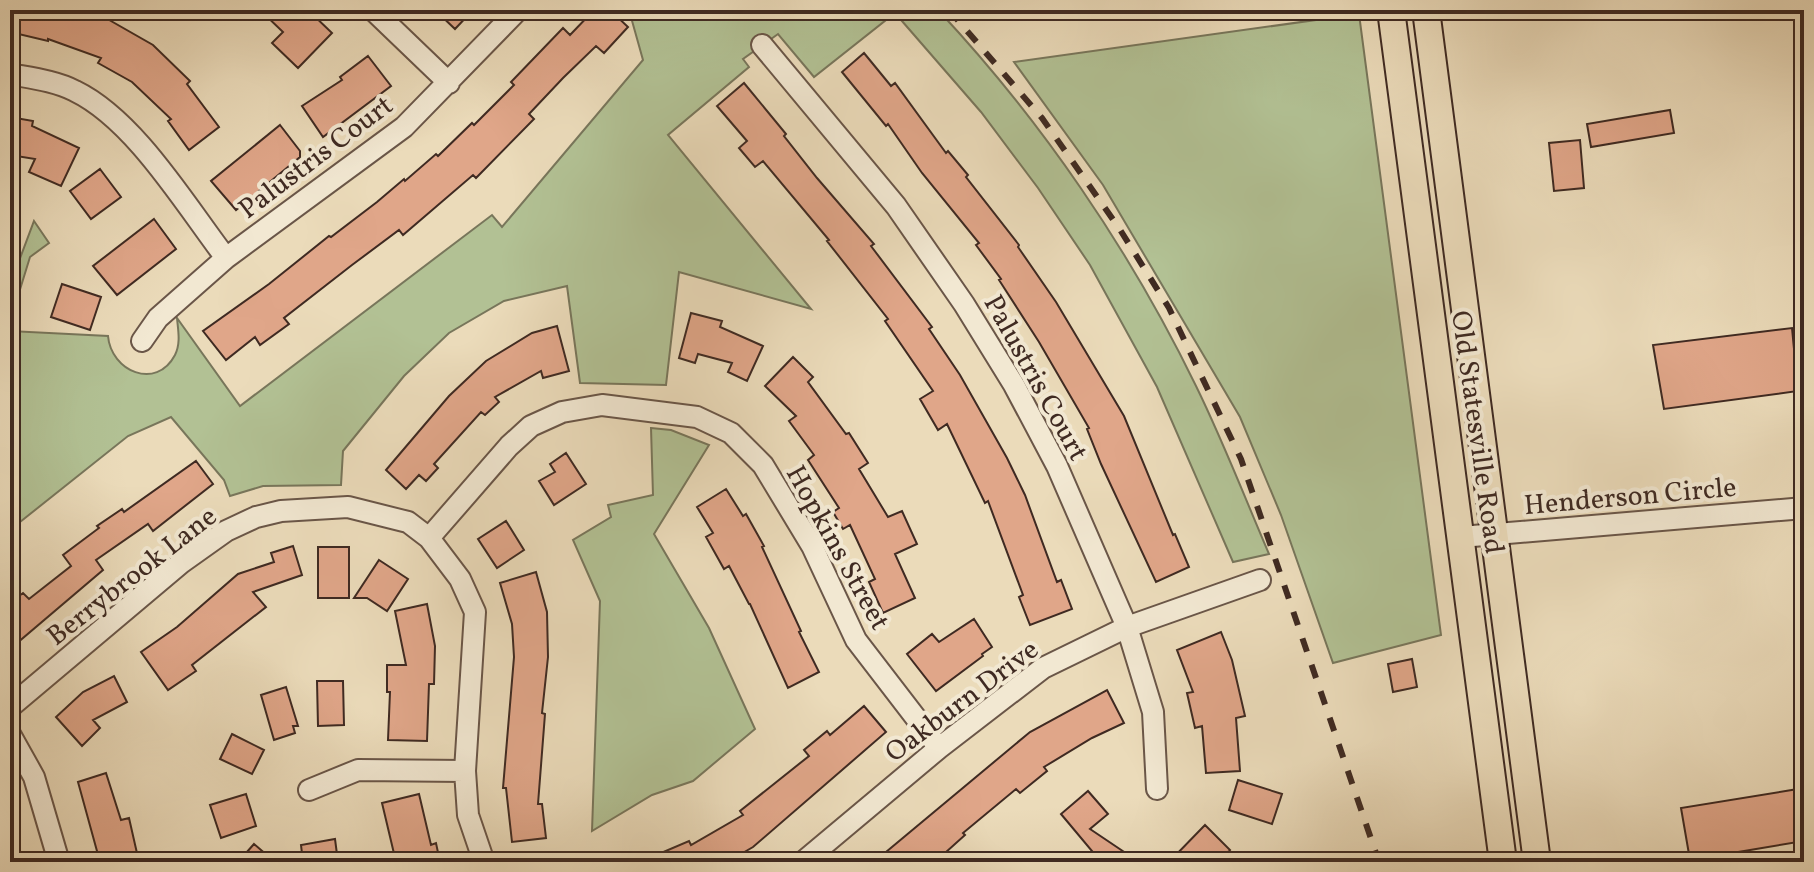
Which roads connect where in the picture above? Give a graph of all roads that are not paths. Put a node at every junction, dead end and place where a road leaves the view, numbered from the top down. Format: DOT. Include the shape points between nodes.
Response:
graph roads {
  1 [pos="373,10"];
  2 [pos="518,10"];
  3 [pos="1391,10"];
  4 [pos="1426,10"];
  5 [pos="762,45"];
  6 [pos="10,74"];
  7 [pos="449,83"];
  8 [pos="226,258"];
  9 [pos="142,341"];
  10 [pos="1804,508"];
  11 [pos="1493,535"];
  12 [pos="1461,537"];
  13 [pos="429,538"];
  14 [pos="1260,580"];
  15 [pos="1127,627"];
  16 [pos="10,707"];
  17 [pos="10,734"];
  18 [pos="939,748"];
  19 [pos="465,771"];
  20 [pos="1157,789"];
  21 [pos="309,790"];
  22 [pos="810,860"];
  23 [pos="59,862"];
  24 [pos="484,862"];
  25 [pos="1503,862"];
  26 [pos="1537,862"];
  1 -- 7 [label="street"];
  2 -- 7 [label="street, Palustris Court"];
  3 -- 12 [label="main road, Old Statesville Road"];
  4 -- 11 [label="main road, Old Statesville Road"];
  5 -- 15 [label="street, Palustris Court" via="896,206 964,304 1057,466"];
  6 -- 8 [label="street" via="76,91 124,127"];
  7 -- 8 [label="street, Palustris Court" via="404,127"];
  8 -- 9 [label="street, Palustris Court" via="158,318"];
  10 -- 11 [label="street, Henderson Circle"];
  11 -- 12 [label="street, Henderson Circle"];
  11 -- 26 [label="main road, Old Statesville Road"];
  12 -- 25 [label="main road, Old Statesville Road"];
  13 -- 16 [label="street, Berrybrook Lane" via="408,522 348,507 256,517 181,563"];
  13 -- 18 [label="street, Hopkins Street" via="509,446 531,426 562,412 602,405 697,417 731,433 763,465 812,546 856,640"];
  13 -- 19 [label="street, Berrybrook Lane" via="460,579 475,612"];
  14 -- 15 [label="street, Oakburn Drive"];
  15 -- 18 [label="street, Oakburn Drive" via="1043,668"];
  15 -- 20 [label="street, Palustris Court" via="1153,712"];
  17 -- 23 [label="street" via="34,777"];
  18 -- 22 [label="street, Oakburn Drive"];
  19 -- 21 [label="street" via="358,770"];
  19 -- 24 [label="street, Berrybrook Lane" via="468,815"];
}
